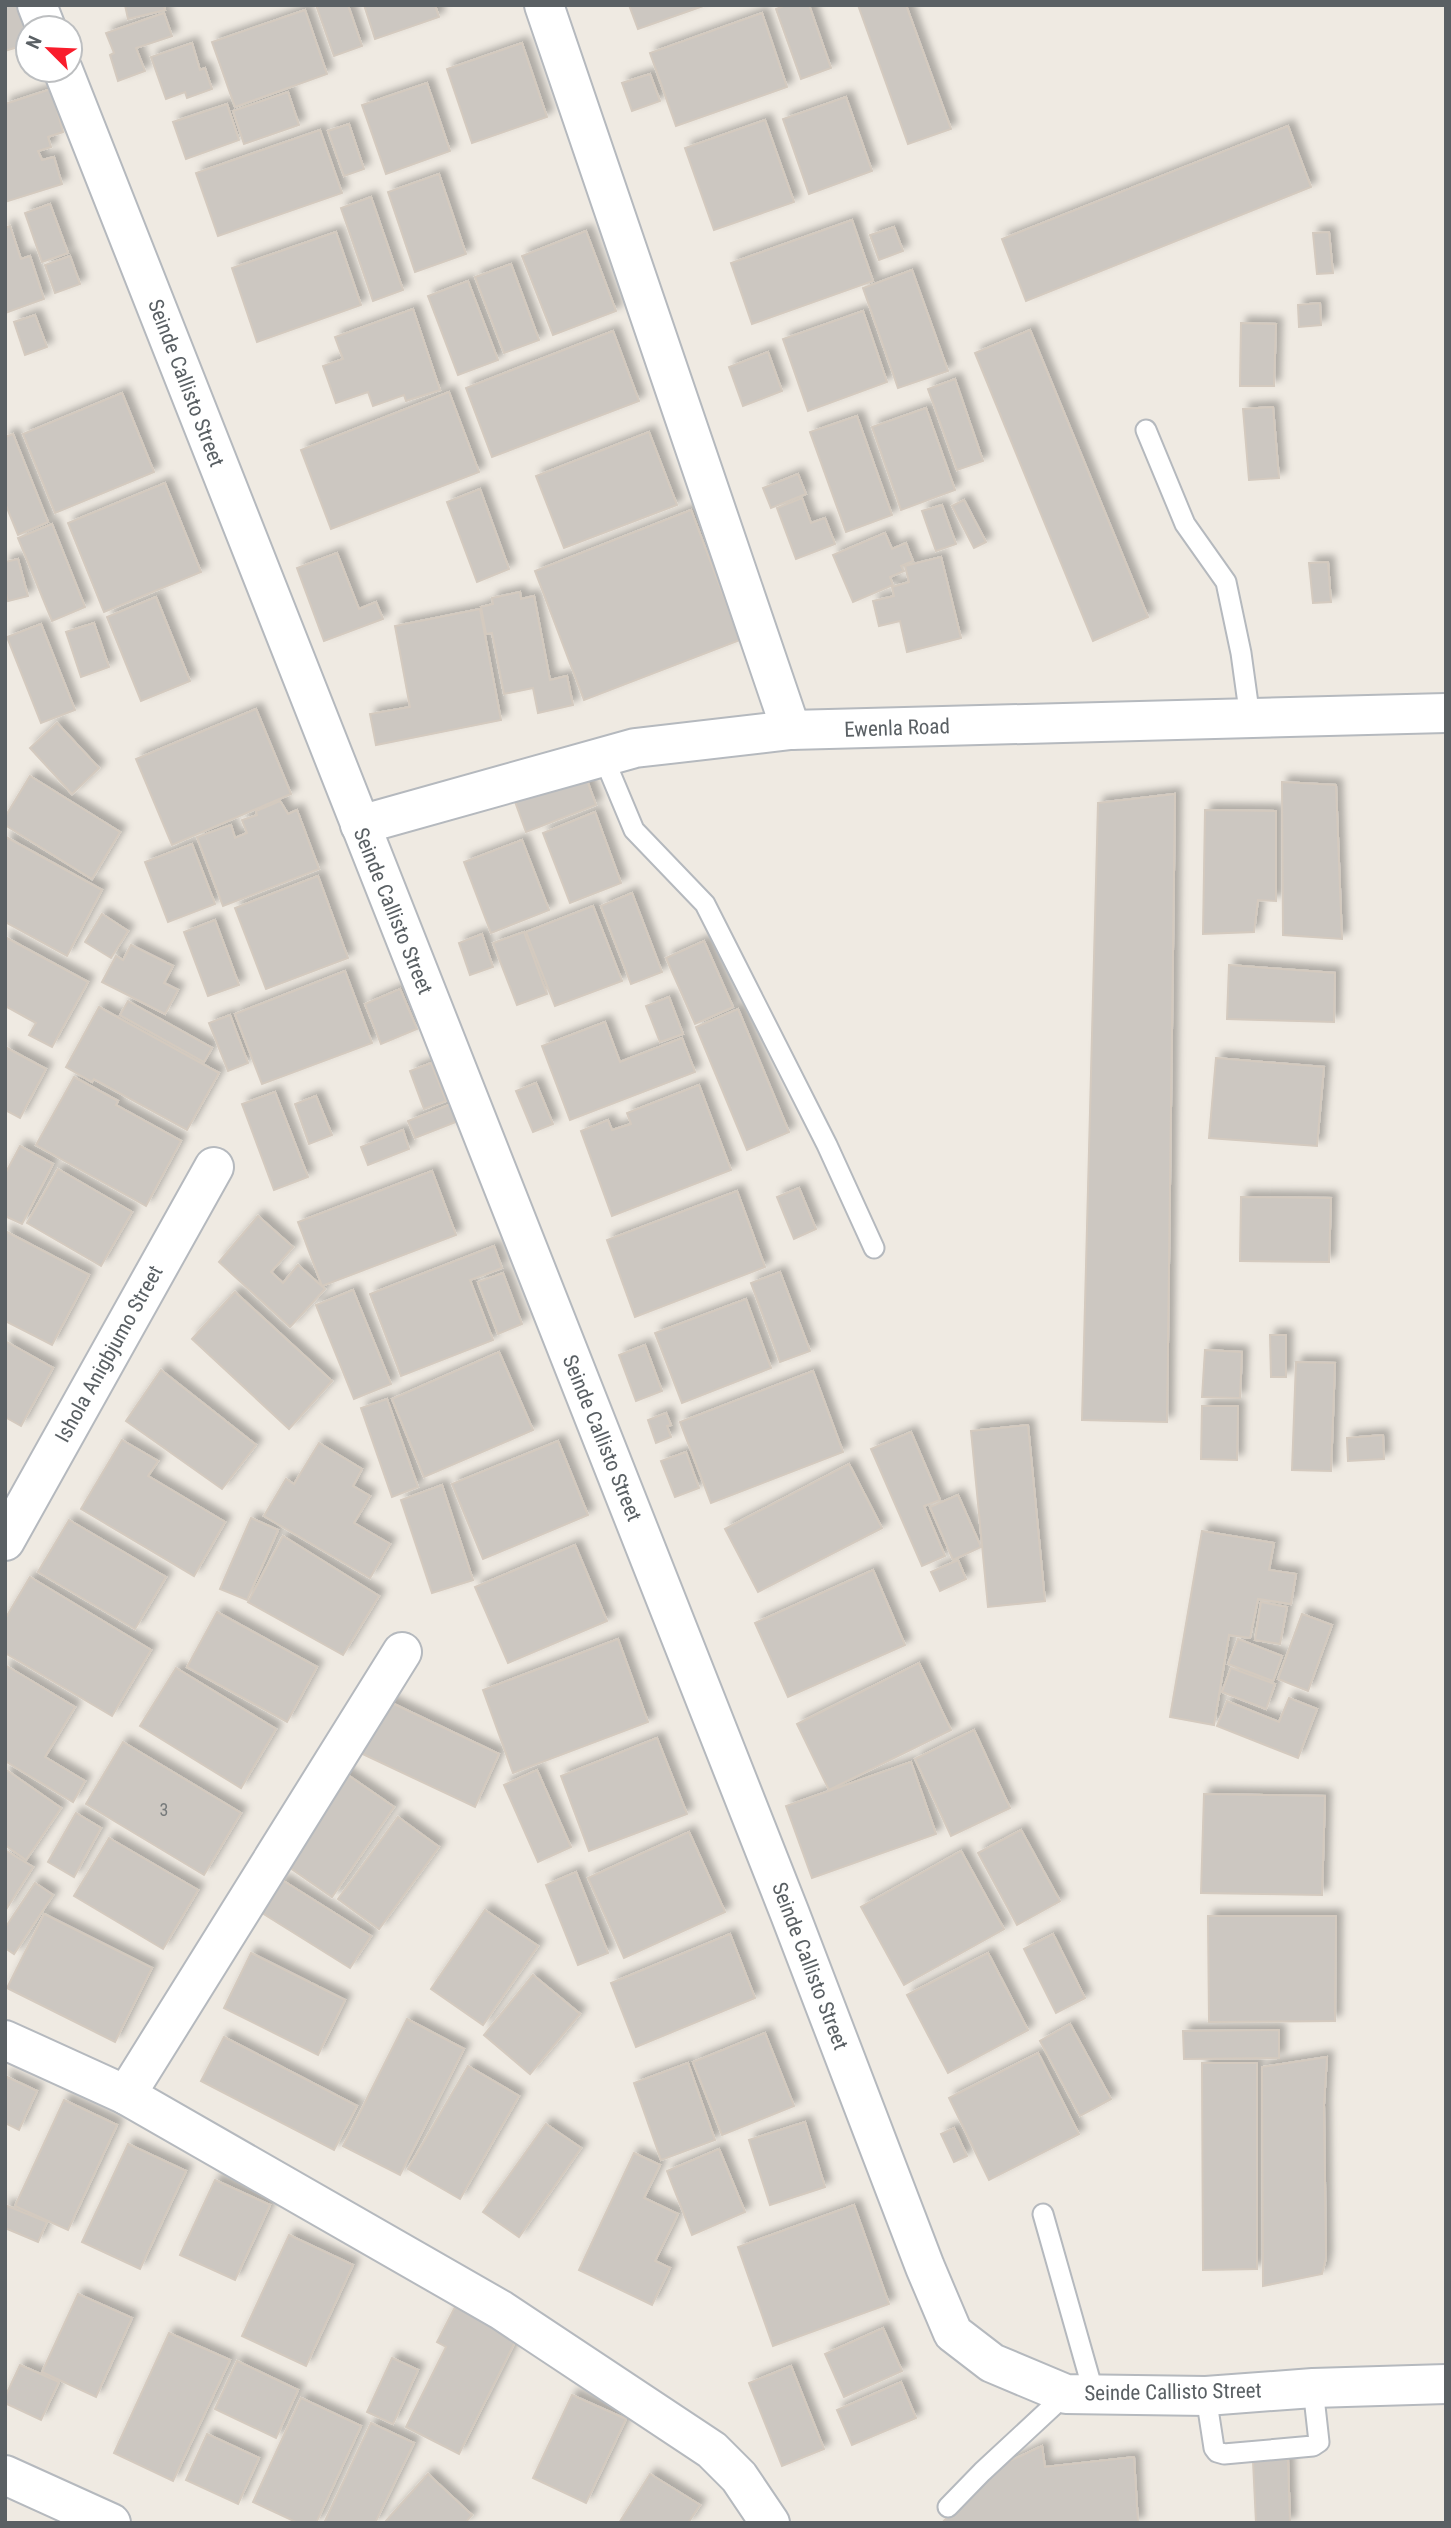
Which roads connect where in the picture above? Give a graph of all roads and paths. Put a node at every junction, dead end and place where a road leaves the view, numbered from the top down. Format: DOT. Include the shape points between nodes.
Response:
graph roads {
  1 [pos="544,5"];
  2 [pos="69,84"];
  3 [pos="1146,430"];
  4 [pos="1446,713"];
  5 [pos="1250,718"];
  6 [pos="792,730"];
  7 [pos="603,757"];
  8 [pos="360,825"];
  9 [pos="214,1167"];
  10 [pos="874,1248"];
  11 [pos="5,1541"];
  12 [pos="402,1652"];
  13 [pos="5,2040"];
  14 [pos="126,2095"];
  15 [pos="1043,2214"];
  16 [pos="1446,2384"];
  17 [pos="1313,2388"];
  18 [pos="1080,2394"];
  19 [pos="1206,2396"];
  20 [pos="5,2474"];
  21 [pos="948,2507"];
  22 [pos="111,2523"];
  23 [pos="770,2523"];
  1 -- 6 [label="street"];
  2 -- 8 [label="street, Seinde Callisto Street"];
  3 -- 5 [label="lane" via="1185,524 1226,582"];
  4 -- 5 [label="street, Ewenla Road"];
  5 -- 6 [label="street, Ewenla Road"];
  6 -- 7 [label="street, Ewenla Road" via="635,747"];
  7 -- 8 [label="street, Ewenla Road"];
  7 -- 10 [label="lane" via="634,830 705,904"];
  8 -- 18 [label="street, Seinde Callisto Street" via="953,2333 992,2363"];
  9 -- 11 [label="street, Ishola Anigbjumo Street"];
  12 -- 14 [label="street"];
  13 -- 14 [label="street"];
  14 -- 23 [label="street" via="501,2311 690,2435 738,2477"];
  15 -- 18 [label="lane"];
  16 -- 17 [label="street, Seinde Callisto Street"];
  17 -- 19 [label="street, Seinde Callisto Street"];
  17 -- 19 [label="lane" via="1319,2442 1224,2454 1214,2448"];
  18 -- 19 [label="street, Seinde Callisto Street"];
  18 -- 21 [label="lane" via="982,2472"];
  20 -- 22 [label="street"];
}
